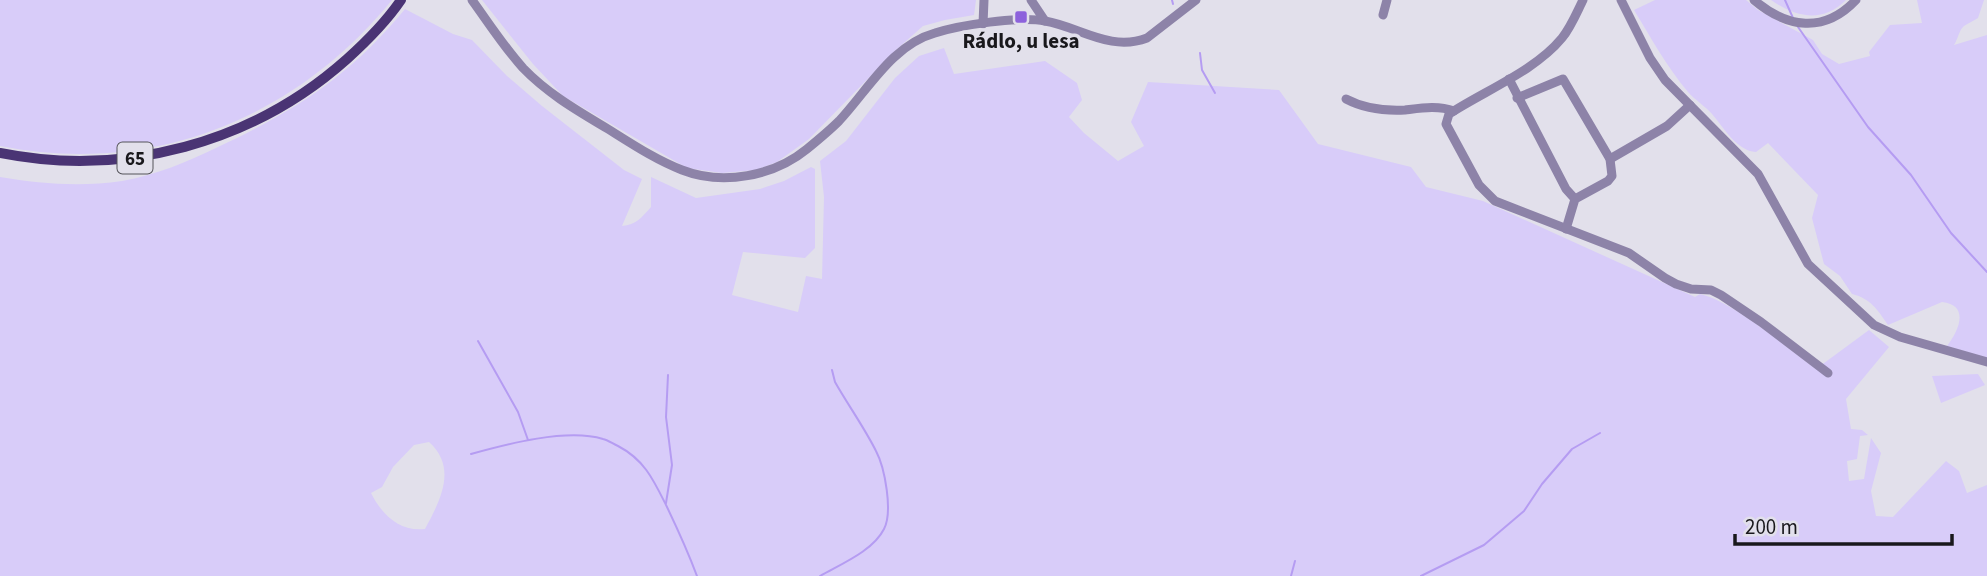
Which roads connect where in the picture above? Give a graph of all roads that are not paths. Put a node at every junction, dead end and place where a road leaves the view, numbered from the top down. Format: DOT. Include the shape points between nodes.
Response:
graph roads {
  1 [pos="984,0"];
  2 [pos="1031,0"];
  3 [pos="1196,0"];
  4 [pos="1387,0"];
  5 [pos="1583,0"];
  6 [pos="1621,0"];
  7 [pos="1754,0"];
  8 [pos="1856,0"];
  9 [pos="402,1"];
  10 [pos="472,1"];
  11 [pos="1383,15"];
  12 [pos="1045,21"];
  13 [pos="983,24"];
  14 [pos="1509,79"];
  15 [pos="1517,98"];
  16 [pos="1346,99"];
  17 [pos="1690,105"];
  18 [pos="1454,111"];
  19 [pos="0,153"];
  20 [pos="1610,159"];
  21 [pos="1575,199"];
  22 [pos="1566,229"];
  23 [pos="1987,362"];
  24 [pos="1828,373"];
  1 -- 13 [label="street"];
  2 -- 12 [label="street"];
  3 -- 12 [label="street" via="1138,42 1106,40"];
  4 -- 11 [label="street"];
  5 -- 14 [label="street" via="1563,38"];
  6 -- 17 [label="street" via="1650,58"];
  7 -- 8 [label="street" via="1768,12 1803,24 1828,20"];
  9 -- 19 [label="main road, 65" via="323,79 278,109 230,132 183,148 127,159 63,161"];
  10 -- 13 [label="street" via="521,66 549,92 656,158 684,171 731,178 782,166 808,149 904,47 931,33"];
  12 -- 13 [label="street"];
  14 -- 15 [label="street"];
  14 -- 18 [label="street"];
  15 -- 20 [label="street" via="1563,79"];
  15 -- 21 [label="street"];
  16 -- 18 [label="street" via="1373,108 1444,107"];
  17 -- 20 [label="street" via="1667,125"];
  17 -- 23 [label="street" via="1758,174 1808,264 1874,325"];
  18 -- 22 [label="street" via="1448,114 1446,124 1485,194"];
  20 -- 21 [label="street" via="1612,176 1608,181"];
  21 -- 22 [label="street"];
  22 -- 24 [label="street" via="1629,253 1676,284 1721,295"];
}
